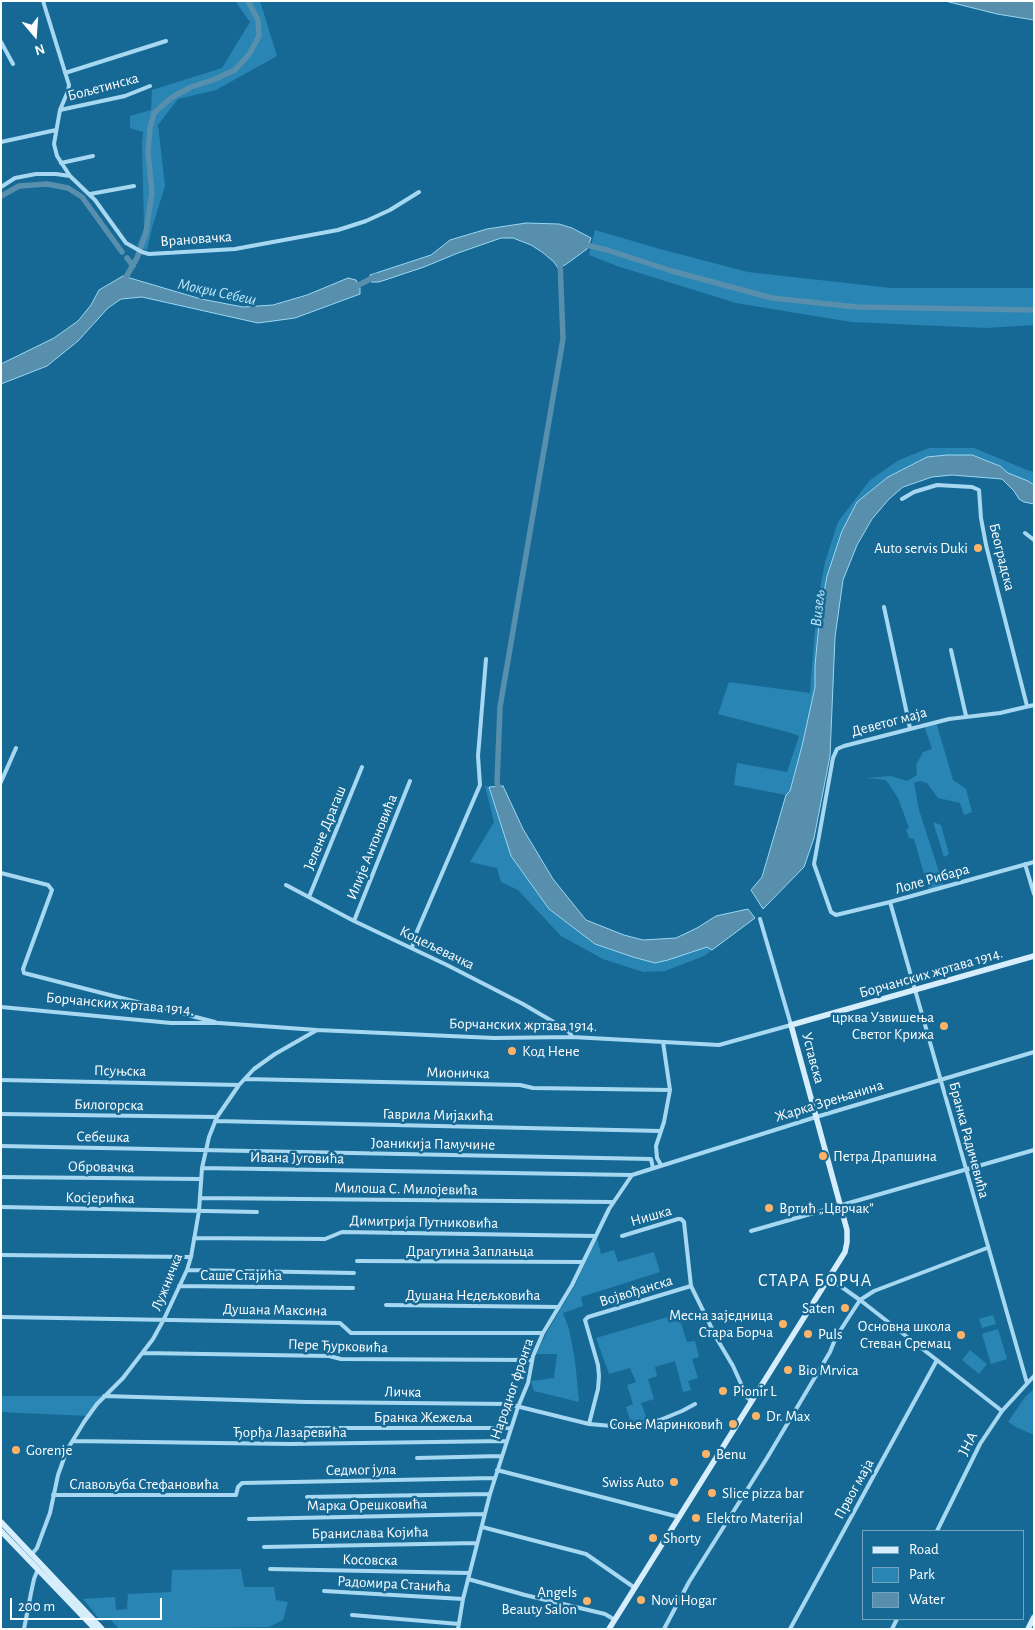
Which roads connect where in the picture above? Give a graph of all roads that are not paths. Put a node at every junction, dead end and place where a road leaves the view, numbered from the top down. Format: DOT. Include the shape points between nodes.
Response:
graph roads {
  1 [pos="43,1"];
  2 [pos="166,41"];
  3 [pos="1,42"];
  4 [pos="13,64"];
  5 [pos="65,73"];
  6 [pos="150,86"];
  7 [pos="60,110"];
  8 [pos="56,130"];
  9 [pos="1,142"];
  10 [pos="94,156"];
  11 [pos="61,163"];
  12 [pos="70,176"];
  13 [pos="134,186"];
  14 [pos="1,187"];
  15 [pos="419,192"];
  16 [pos="90,194"];
  17 [pos="902,499"];
  18 [pos="1025,533"];
  19 [pos="1034,540"];
  20 [pos="884,608"];
  21 [pos="951,650"];
  22 [pos="486,659"];
  23 [pos="1034,705"];
  24 [pos="1027,706"];
  25 [pos="966,716"];
  26 [pos="910,728"];
  27 [pos="16,748"];
  28 [pos="362,767"];
  29 [pos="410,781"];
  30 [pos="1,782"];
  31 [pos="1034,862"];
  32 [pos="1025,864"];
  33 [pos="1,873"];
  34 [pos="286,884"];
  35 [pos="1034,894"];
  36 [pos="309,897"];
  37 [pos="890,902"];
  38 [pos="836,915"];
  39 [pos="760,919"];
  40 [pos="354,921"];
  41 [pos="412,948"];
  42 [pos="1034,956"];
  43 [pos="916,990"];
  44 [pos="1,1007"];
  45 [pos="219,1023"];
  46 [pos="791,1025"];
  47 [pos="317,1030"];
  48 [pos="572,1037"];
  49 [pos="663,1042"];
  50 [pos="1034,1052"];
  51 [pos="244,1079"];
  52 [pos="1,1080"];
  53 [pos="941,1080"];
  54 [pos="239,1085"];
  55 [pos="670,1090"];
  56 [pos="1,1114"];
  57 [pos="816,1117"];
  58 [pos="216,1119"];
  59 [pos="661,1131"];
  60 [pos="1,1146"];
  61 [pos="205,1150"];
  62 [pos="1034,1150"];
  63 [pos="657,1158"];
  64 [pos="651,1160"];
  65 [pos="661,1165"];
  66 [pos="202,1168"];
  67 [pos="653,1168"];
  68 [pos="966,1170"];
  69 [pos="632,1175"];
  70 [pos="1,1177"];
  71 [pos="200,1179"];
  72 [pos="200,1198"];
  73 [pos="612,1202"];
  74 [pos="840,1205"];
  75 [pos="1,1207"];
  76 [pos="199,1211"];
  77 [pos="257,1212"];
  78 [pos="751,1231"];
  79 [pos="596,1236"];
  80 [pos="622,1236"];
  81 [pos="194,1238"];
  82 [pos="988,1248"];
  83 [pos="1,1255"];
  84 [pos="191,1257"];
  85 [pos="357,1261"];
  86 [pos="582,1262"];
  87 [pos="187,1270"];
  88 [pos="354,1273"];
  89 [pos="829,1278"];
  90 [pos="180,1286"];
  91 [pos="691,1286"];
  92 [pos="353,1288"];
  93 [pos="860,1300"];
  94 [pos="386,1306"];
  95 [pos="559,1307"];
  96 [pos="1,1317"];
  97 [pos="164,1319"];
  98 [pos="544,1333"];
  99 [pos="143,1353"];
  100 [pos="532,1360"];
  101 [pos="937,1360"];
  102 [pos="1034,1376"];
  103 [pos="1027,1383"];
  104 [pos="104,1396"];
  105 [pos="751,1401"];
  106 [pos="695,1404"];
  107 [pos="518,1406"];
  108 [pos="1002,1412"];
  109 [pos="589,1424"];
  110 [pos="306,1428"];
  111 [pos="511,1428"];
  112 [pos="73,1441"];
  113 [pos="506,1441"];
  114 [pos="501,1456"];
  115 [pos="417,1458"];
  116 [pos="497,1470"];
  117 [pos="494,1478"];
  118 [pos="490,1494"];
  119 [pos="53,1496"];
  120 [pos="236,1496"];
  121 [pos="307,1497"];
  122 [pos="485,1514"];
  123 [pos="679,1517"];
  124 [pos="249,1519"];
  125 [pos="1,1522"];
  126 [pos="482,1527"];
  127 [pos="937,1530"];
  128 [pos="1,1531"];
  129 [pos="477,1543"];
  130 [pos="264,1547"];
  131 [pos="32,1554"];
  132 [pos="38,1569"];
  133 [pos="270,1569"];
  134 [pos="470,1573"];
  135 [pos="468,1579"];
  136 [pos="635,1588"];
  137 [pos="324,1591"];
  138 [pos="463,1599"];
  139 [pos="352,1615"];
  140 [pos="1034,1617"];
  141 [pos="615,1620"];
  142 [pos="458,1626"];
  143 [pos="24,1629"];
  144 [pos="94,1629"];
  145 [pos="102,1629"];
  146 [pos="609,1629"];
  147 [pos="664,1629"];
  148 [pos="790,1629"];
  149 [pos="1028,1629"];
  1 -- 5 [label="street"];
  2 -- 5 [label="street"];
  3 -- 4 [label="street"];
  5 -- 7 [label="street" via="69,88"];
  6 -- 7 [label="street, Бољетинска" via="125,96"];
  7 -- 8 [label="street"];
  8 -- 9 [label="street"];
  8 -- 11 [label="street" via="55,148"];
  10 -- 11 [label="street"];
  11 -- 12 [label="street"];
  12 -- 14 [label="street" via="36,174 15,178"];
  12 -- 16 [label="street, Врановачка"];
  13 -- 16 [label="street"];
  15 -- 16 [label="street, Врановачка" via="390,210 338,230 234,249 149,254 121,238"];
  17 -- 24 [label="street, Београдска" via="937,485 979,490 986,545"];
  18 -- 19 [label="street, Београдска"];
  20 -- 26 [label="street"];
  21 -- 25 [label="street"];
  22 -- 41 [label="street" via="478,756 480,785"];
  23 -- 24 [label="street, Деветог маја"];
  24 -- 25 [label="street, Деветог маја"];
  25 -- 26 [label="street, Деветог маја"];
  26 -- 38 [label="street, Деветог маја" via="835,751 814,864 831,912"];
  27 -- 30 [label="street"];
  28 -- 36 [label="street, Јелене Драгаш"];
  29 -- 40 [label="street, Илије Антоновића"];
  31 -- 32 [label="street, Лоле Рибара"];
  32 -- 35 [label="street"];
  32 -- 37 [label="street, Лоле Рибара"];
  33 -- 45 [label="street" via="48,885 52,890 24,973"];
  34 -- 36 [label="street, Коцељевачка"];
  36 -- 40 [label="street, Коцељевачка"];
  37 -- 38 [label="street, Лоле Рибара"];
  37 -- 43 [label="street, Бранка Радичевића"];
  39 -- 46 [label="street, Уставска"];
  40 -- 41 [label="street, Коцељевачка"];
  41 -- 48 [label="street, Коцељевачка" via="523,1004 564,1028"];
  42 -- 43 [label="street, Борчанских жртава 1914."];
  43 -- 46 [label="street, Борчанских жртава 1914."];
  43 -- 53 [label="street, Бранка Радичевића"];
  44 -- 45 [label="street, Борчанских жртава 1914." via="152,1021"];
  45 -- 47 [label="street, Борчанских жртава 1914."];
  46 -- 49 [label="street, Борчанских жртава 1914." via="719,1045"];
  46 -- 57 [label="street, Уставска"];
  47 -- 48 [label="street, Борчанских жртава 1914." via="503,1038"];
  47 -- 51 [label="street, Лужничка" via="262,1063"];
  48 -- 49 [label="street, Борчанских жртава 1914."];
  49 -- 55 [label="street"];
  50 -- 53 [label="street, Жарка Зрењанина"];
  51 -- 54 [label="street, Лужничка"];
  51 -- 55 [label="street, Мионичка"];
  52 -- 54 [label="street, Псуњска"];
  53 -- 57 [label="street, Жарка Зрењанина"];
  53 -- 68 [label="street, Бранка Радичевића"];
  54 -- 58 [label="street, Лужничка"];
  55 -- 59 [label="street"];
  56 -- 58 [label="street, Билогорска"];
  57 -- 65 [label="street, Жарка Зрењанина"];
  57 -- 74 [label="street, Уставска"];
  58 -- 59 [label="street, Гаврила Мијакића"];
  58 -- 61 [label="street, Лужничка"];
  59 -- 63 [label="street" via="656,1143"];
  60 -- 61 [label="street, Себешка"];
  61 -- 64 [label="street, Јоаникија Памучине"];
  61 -- 66 [label="street, Лужничка"];
  62 -- 68 [label="street"];
  63 -- 64 [label="street, Јоаникија Памучине"];
  63 -- 65 [label="street"];
  64 -- 67 [label="street"];
  65 -- 67 [label="street, Жарка Зрењанина"];
  66 -- 69 [label="street, Ивана Југовића"];
  66 -- 71 [label="street, Лужничка"];
  67 -- 69 [label="street, Жарка Зрењанина"];
  68 -- 74 [label="street"];
  68 -- 82 [label="street, Бранка Радичевића"];
  69 -- 73 [label="street, Народног фронта"];
  70 -- 71 [label="street, Обровачка"];
  71 -- 72 [label="street, Лужничка"];
  72 -- 73 [label="street, Милоша С. Милојевића"];
  72 -- 76 [label="street, Лужничка"];
  73 -- 79 [label="street, Народног фронта"];
  74 -- 78 [label="street"];
  74 -- 89 [label="street, Уставска" via="847,1242 843,1256"];
  75 -- 76 [label="street, Косјерићка"];
  76 -- 77 [label="street, Косјерићка"];
  76 -- 81 [label="street, Лужничка"];
  79 -- 81 [label="street, Димитрија Путниковића" via="342,1232 325,1239"];
  79 -- 86 [label="street, Народног фронта"];
  80 -- 91 [label="street, Нишка" via="681,1219 684,1222"];
  81 -- 84 [label="street, Лужничка"];
  82 -- 93 [label="street" via="874,1290"];
  82 -- 103 [label="street, Бранка Радичевића"];
  83 -- 84 [label="street"];
  84 -- 87 [label="street, Лужничка"];
  85 -- 86 [label="street, Драгутина Заплањца"];
  86 -- 95 [label="street, Народног фронта"];
  87 -- 88 [label="street"];
  87 -- 90 [label="street, Лужничка"];
  89 -- 93 [label="street"];
  89 -- 105 [label="street, Уставска"];
  90 -- 92 [label="street, Саше Стајића"];
  90 -- 97 [label="street, Лужничка"];
  91 -- 105 [label="street"];
  91 -- 109 [label="street, Војвођанска" via="585,1320 599,1376"];
  93 -- 101 [label="street"];
  93 -- 147 [label="street" via="689,1582"];
  94 -- 95 [label="street, Душана Недељковића"];
  95 -- 98 [label="street, Народног фронта"];
  96 -- 97 [label="street, Душана Максина"];
  97 -- 98 [label="street, Душана Максина" via="340,1323 351,1332"];
  97 -- 99 [label="street, Лужничка"];
  98 -- 100 [label="street, Народног фронта"];
  99 -- 100 [label="street, Пере Ђурковића"];
  99 -- 104 [label="street, Лужничка"];
  100 -- 107 [label="street, Народног фронта" via="528,1384"];
  101 -- 108 [label="street"];
  101 -- 148 [label="street, Првог маја"];
  102 -- 103 [label="street, ЈНА"];
  103 -- 108 [label="street, ЈНА"];
  104 -- 107 [label="street, Личка"];
  104 -- 112 [label="street, Лужничка"];
  105 -- 123 [label="street, Уставска"];
  106 -- 109 [label="street, Личка" via="666,1418 642,1424"];
  107 -- 109 [label="street, Личка"];
  107 -- 111 [label="street, Народног фронта"];
  108 -- 127 [label="street, ЈНА" via="980,1444"];
  110 -- 111 [label="street, Бранка Жежеља"];
  111 -- 113 [label="street, Народног фронта"];
  112 -- 113 [label="street, Ђорђа Лазаревића" via="290,1444"];
  112 -- 119 [label="street, Лужничка" via="62,1462"];
  113 -- 114 [label="street, Народног фронта"];
  114 -- 115 [label="street"];
  114 -- 116 [label="street, Народног фронта"];
  116 -- 117 [label="street, Народног фронта"];
  116 -- 123 [label="street"];
  117 -- 118 [label="street, Народног фронта"];
  117 -- 120 [label="street, Седмог јула" via="242,1483"];
  118 -- 121 [label="street"];
  118 -- 122 [label="street, Народног фронта"];
  119 -- 120 [label="street, Славољуба Стефановића"];
  119 -- 131 [label="street, Лужничка" via="42,1537"];
  122 -- 124 [label="street, Марка Орешковића"];
  122 -- 126 [label="street, Народног фронта"];
  123 -- 136 [label="street, Уставска"];
  125 -- 131 [label="street"];
  126 -- 129 [label="street, Народног фронта"];
  126 -- 136 [label="street" via="586,1554"];
  128 -- 132 [label="street"];
  129 -- 130 [label="street, Бранислава Којића"];
  129 -- 134 [label="street, Народног фронта"];
  131 -- 145 [label="street"];
  132 -- 143 [label="street"];
  132 -- 144 [label="street"];
  133 -- 134 [label="street, Косовска"];
  134 -- 135 [label="street, Народног фронта"];
  135 -- 138 [label="street, Народног фронта"];
  135 -- 141 [label="street" via="605,1614"];
  136 -- 141 [label="street, Уставска"];
  137 -- 138 [label="street, Радомира Станића"];
  138 -- 142 [label="street, Народног фронта"];
  139 -- 142 [label="street"];
  140 -- 149 [label="street"];
  141 -- 146 [label="street, Уставска"];
}
